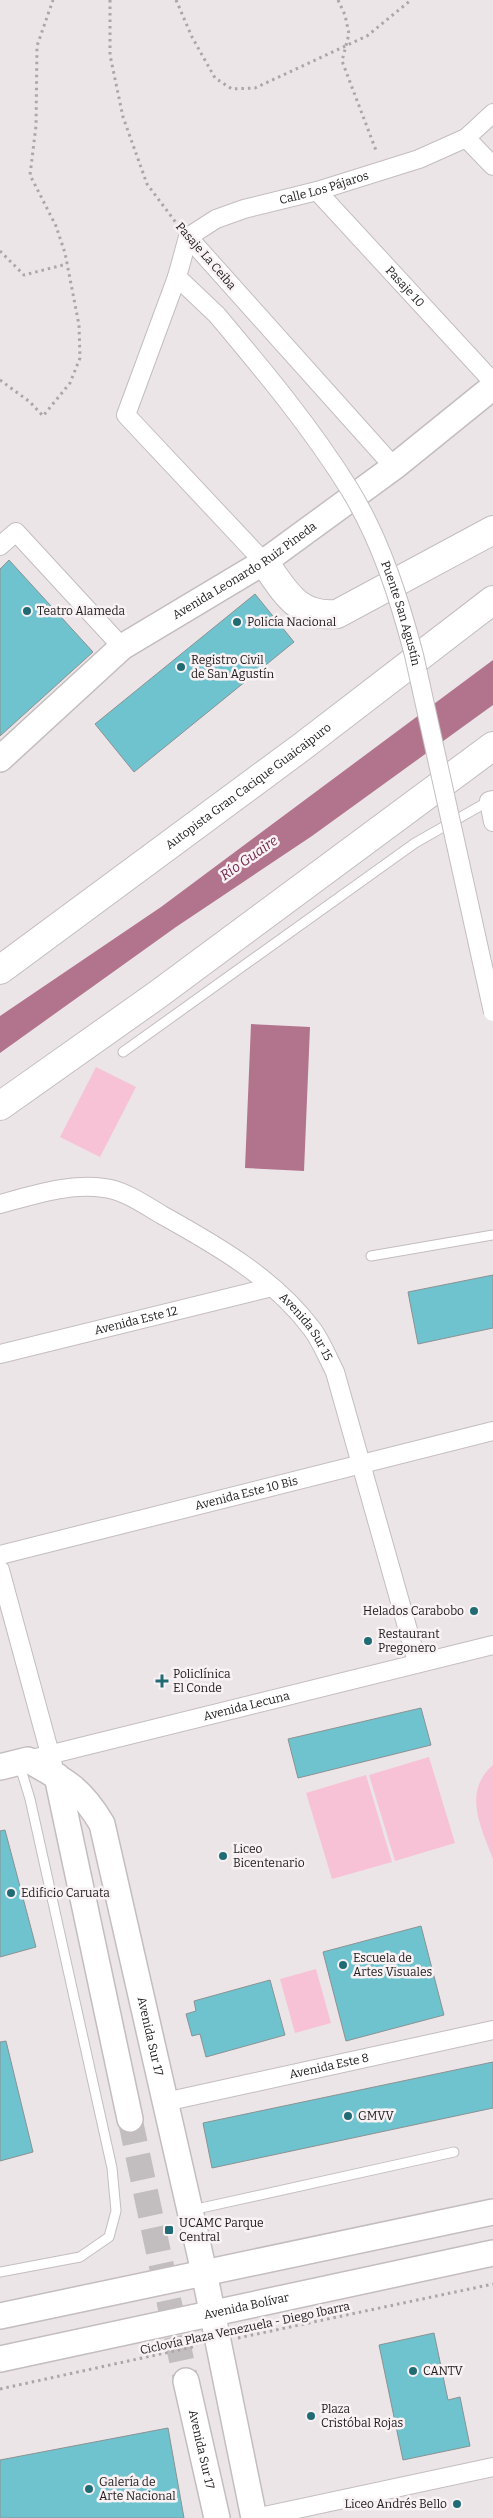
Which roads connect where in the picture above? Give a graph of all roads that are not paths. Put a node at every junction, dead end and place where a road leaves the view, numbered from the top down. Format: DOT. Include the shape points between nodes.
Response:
graph roads {
  1 [pos="493,113"];
  2 [pos="466,138"];
  3 [pos="493,166"];
  4 [pos="317,191"];
  5 [pos="188,237"];
  6 [pos="177,277"];
  7 [pos="493,382"];
  8 [pos="493,387"];
  9 [pos="394,467"];
  10 [pos="493,530"];
  11 [pos="0,546"];
  12 [pos="264,562"];
  13 [pos="493,600"];
  14 [pos="122,647"];
  15 [pos="493,746"];
  16 [pos="1,755"];
  17 [pos="491,801"];
  18 [pos="493,822"];
  19 [pos="0,970"];
  20 [pos="157,995"];
  21 [pos="493,1012"];
  22 [pos="123,1052"];
  23 [pos="0,1106"];
  24 [pos="0,1120"];
  25 [pos="0,1204"];
  26 [pos="493,1235"];
  27 [pos="371,1256"];
  28 [pos="272,1287"];
  29 [pos="0,1354"];
  30 [pos="493,1431"];
  31 [pos="361,1464"];
  32 [pos="0,1555"];
  33 [pos="0,1570"];
  34 [pos="493,1644"];
  35 [pos="417,1662"];
  36 [pos="31,1764"];
  37 [pos="65,1810"];
  38 [pos="102,1824"];
  39 [pos="493,2030"];
  40 [pos="165,2102"];
  41 [pos="130,2119"];
  42 [pos="454,2152"];
  43 [pos="190,2211"];
  44 [pos="493,2212"];
  45 [pos="493,2253"];
  46 [pos="0,2272"];
  47 [pos="204,2272"];
  48 [pos="213,2314"];
  49 [pos="0,2316"];
  50 [pos="0,2359"];
  51 [pos="186,2381"];
  52 [pos="493,2468"];
  53 [pos="217,2518"];
  54 [pos="255,2518"];
  1 -- 2 [label="street, Calle Los Pájaros"];
  2 -- 3 [label="street"];
  2 -- 4 [label="street, Calle Los Pájaros" via="419,159"];
  4 -- 5 [label="street, Calle Los Pájaros" via="244,209 216,219"];
  4 -- 7 [label="street, Pasaje 10"];
  5 -- 6 [label="street"];
  5 -- 9 [label="street, Pasaje La Ceiba"];
  6 -- 12 [label="street" via="126,415"];
  6 -- 21 [label="street, Puente San Agustín, bridge" via="217,315 295,409 345,483 376,541 399,599 414,655"];
  8 -- 9 [label="main road, Avenida Leonardo Ruiz Pineda"];
  9 -- 12 [label="main road, Avenida Leonardo Ruiz Pineda"];
  10 -- 12 [label="highway" via="337,614 323,615 300,607"];
  11 -- 14 [label="street" via="16,532"];
  12 -- 14 [label="main road, Avenida Leonardo Ruiz Pineda"];
  13 -- 19 [label="highway, Autopista Gran Cacique Guaicaipuro" via="303,746"];
  14 -- 16 [label="main road, Avenida Leonardo Ruiz Pineda"];
  15 -- 20 [label="highway"];
  17 -- 18 [label="street"];
  17 -- 22 [label="lane" via="415,843"];
  20 -- 23 [label="highway"];
  20 -- 24 [label="highway"];
  25 -- 28 [label="street, Avenida Sur 15" via="65,1187 106,1188 138,1201 206,1239"];
  26 -- 27 [label="lane"];
  28 -- 29 [label="street, Avenida Este 12"];
  28 -- 31 [label="street, Avenida Sur 15" via="313,1330 335,1372"];
  30 -- 31 [label="street, Avenida Este 10 Bis"];
  31 -- 32 [label="street, Avenida Este 10 Bis"];
  31 -- 35 [label="street, Avenida Sur 15"];
  33 -- 36 [label="street"];
  34 -- 35 [label="street, Avenida Lecuna"];
  35 -- 36 [label="street, Avenida Lecuna"];
  36 -- 37 [label="main road"];
  36 -- 38 [label="main road, Avenida Sur 17" via="75,1787"];
  36 -- 46 [label="lane" via="30,1799 112,2168 116,2211 109,2237 80,2257"];
  37 -- 38 [label="main road"];
  37 -- 41 [label="main road"];
  38 -- 40 [label="main road, Avenida Sur 17"];
  39 -- 40 [label="street, Avenida Este 8"];
  40 -- 43 [label="main road, Avenida Sur 17"];
  42 -- 43 [label="lane"];
  43 -- 47 [label="main road, Avenida Sur 17"];
  44 -- 47 [label="main road"];
  45 -- 48 [label="main road, Avenida Bolívar"];
  47 -- 48 [label="main road, Avenida Sur 17"];
  47 -- 49 [label="main road"];
  48 -- 50 [label="main road, Avenida Bolívar"];
  48 -- 54 [label="main road, Avenida Sur 17"];
  51 -- 53 [label="main road, Avenida Sur 17"];
  52 -- 54 [label="street"];
}
